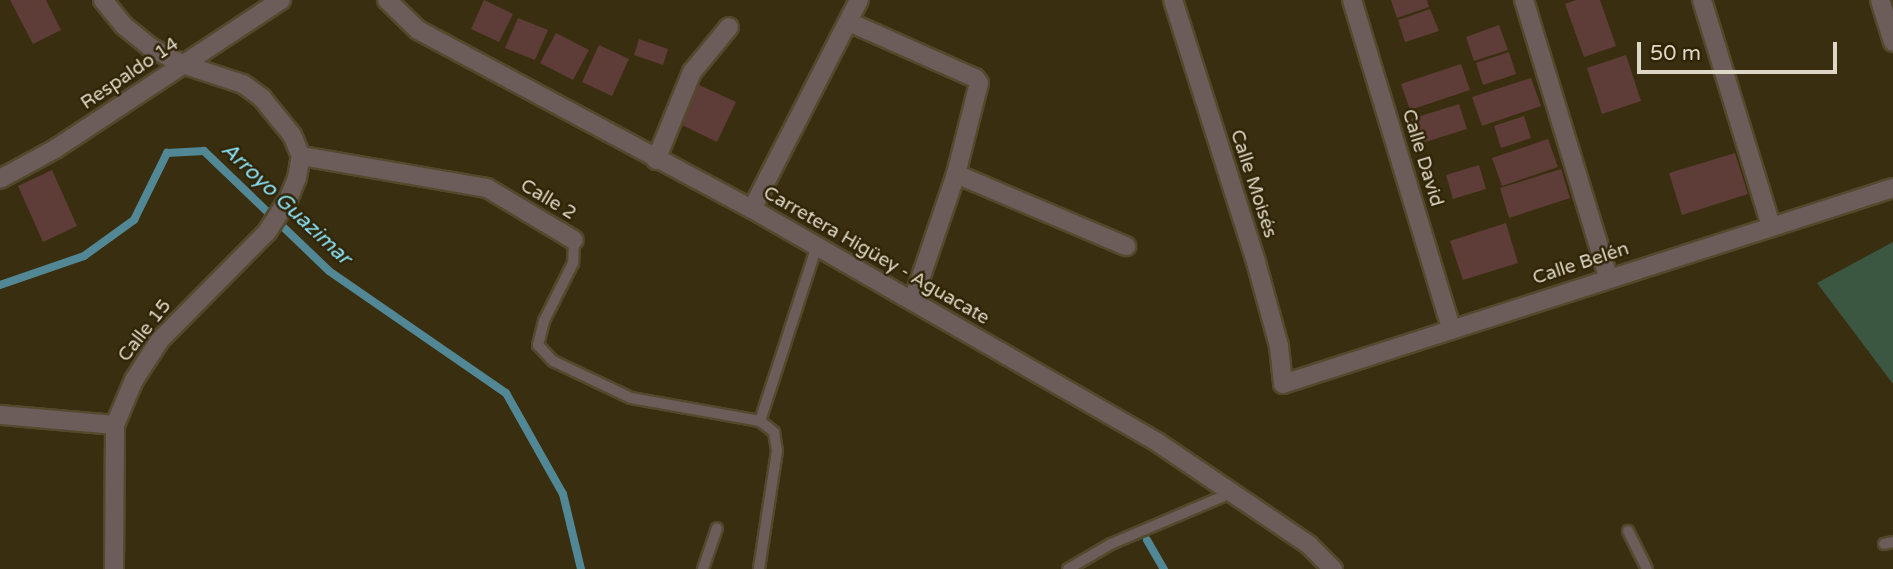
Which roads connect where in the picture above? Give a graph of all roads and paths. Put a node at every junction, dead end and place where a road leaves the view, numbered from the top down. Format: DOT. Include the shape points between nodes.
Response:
graph roads {
  1 [pos="103,0"];
  2 [pos="281,0"];
  3 [pos="387,0"];
  4 [pos="859,0"];
  5 [pos="1173,0"];
  6 [pos="1352,0"];
  7 [pos="1524,0"];
  8 [pos="1702,0"];
  9 [pos="1880,0"];
  10 [pos="849,22"];
  11 [pos="729,26"];
  12 [pos="1893,42"];
  13 [pos="182,64"];
  14 [pos="301,156"];
  15 [pos="656,160"];
  16 [pos="956,174"];
  17 [pos="0,179"];
  18 [pos="1893,188"];
  19 [pos="752,209"];
  20 [pos="1771,226"];
  21 [pos="574,240"];
  22 [pos="817,246"];
  23 [pos="1126,246"];
  24 [pos="1608,278"];
  25 [pos="913,300"];
  26 [pos="1451,328"];
  27 [pos="1283,384"];
  28 [pos="0,415"];
  29 [pos="760,421"];
  30 [pos="115,425"];
  31 [pos="1231,493"];
  32 [pos="717,528"];
  33 [pos="1628,531"];
  34 [pos="114,569"];
  35 [pos="703,569"];
  36 [pos="759,569"];
  37 [pos="1068,569"];
  38 [pos="1333,569"];
  39 [pos="1647,569"];
  1 -- 13 [label="street" via="123,25 150,47"];
  2 -- 13 [label="street, Respaldo 14"];
  3 -- 15 [label="street, Carretera Higüey - Aguacate" via="418,30"];
  4 -- 10 [label="street"];
  5 -- 27 [label="street, Calle Moisés" via="1256,262 1279,346"];
  6 -- 26 [label="street, Calle David"];
  7 -- 24 [label="street"];
  8 -- 20 [label="street"];
  9 -- 12 [label="street"];
  10 -- 16 [label="street" via="979,83"];
  10 -- 19 [label="street"];
  11 -- 15 [label="street" via="687,82"];
  13 -- 14 [label="street" via="243,84 262,98 292,135"];
  13 -- 17 [label="street, Respaldo 14" via="55,149"];
  14 -- 21 [label="street, Calle 2" via="487,188"];
  14 -- 30 [label="street, Calle 15" via="288,200 267,232 160,340 134,380"];
  15 -- 19 [label="street, Carretera Higüey - Aguacate"];
  16 -- 23 [label="street"];
  16 -- 25 [label="street"];
  18 -- 20 [label="street, Calle Belén"];
  19 -- 22 [label="street, Carretera Higüey - Aguacate"];
  20 -- 24 [label="street, Calle Belén"];
  21 -- 29 [label="lane, Calle 2" via="573,263 544,321 538,345 552,361 631,398"];
  22 -- 25 [label="street, Carretera Higüey - Aguacate"];
  22 -- 29 [label="lane"];
  24 -- 26 [label="street, Calle Belén"];
  25 -- 31 [label="street, Carretera Higüey - Aguacate" via="1157,442"];
  26 -- 27 [label="street, Calle Belén"];
  28 -- 30 [label="street"];
  29 -- 36 [label="lane" via="774,432 776,451"];
  30 -- 34 [label="street, Calle 15"];
  31 -- 37 [label="lane" via="1111,544"];
  31 -- 38 [label="street, Carretera Higüey - Aguacate" via="1309,545"];
  32 -- 35 [label="lane"];
  33 -- 39 [label="lane"];
}
